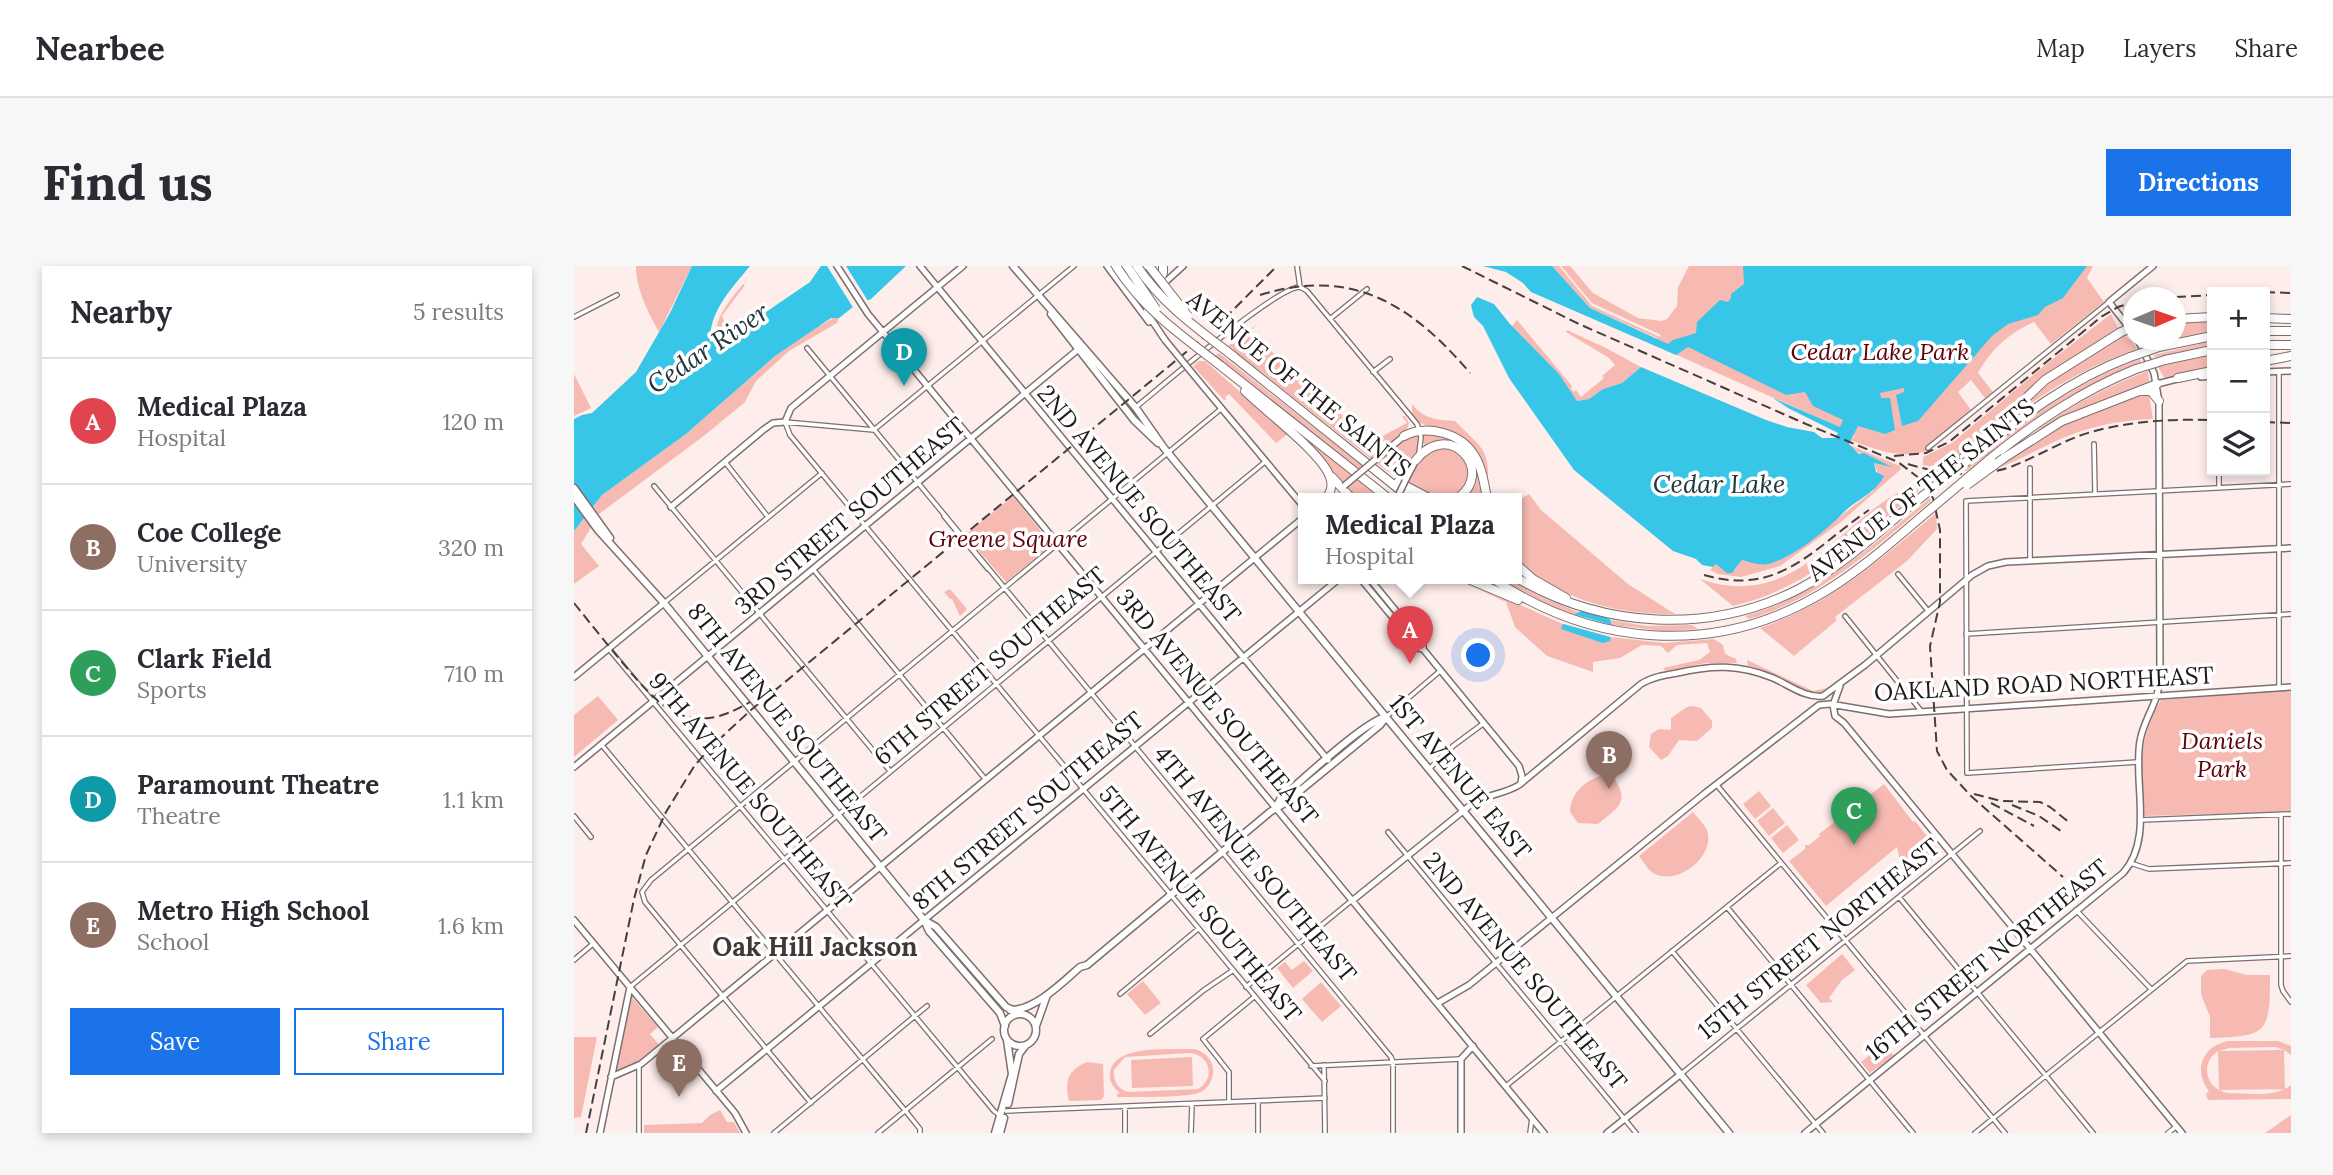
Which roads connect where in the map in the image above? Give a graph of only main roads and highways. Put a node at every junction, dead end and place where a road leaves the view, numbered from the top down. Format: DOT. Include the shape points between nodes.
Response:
graph roads {
  1 [pos="837,266"];
  2 [pos="920,266"];
  3 [pos="963,266"];
  4 [pos="1013,266"];
  5 [pos="1107,266"];
  6 [pos="1116,266"];
  7 [pos="1127,266"];
  8 [pos="1137,266"];
  9 [pos="1149,266"];
  10 [pos="1165,266"];
  11 [pos="1184,266"];
  12 [pos="2153,266"];
  13 [pos="1173,270"];
  14 [pos="1157,284"];
  15 [pos="938,287"];
  16 [pos="2127,287"];
  17 [pos="2123,291"];
  18 [pos="1132,301"];
  19 [pos="2207,317"];
  20 [pos="2186,318"];
  21 [pos="2270,318"];
  22 [pos="2123,319"];
  23 [pos="2291,319"];
  24 [pos="1198,330"];
  25 [pos="2270,331"];
  26 [pos="2291,331"];
  27 [pos="884,332"];
  28 [pos="2123,335"];
  29 [pos="1183,336"];
  30 [pos="2207,337"];
  31 [pos="1165,340"];
  32 [pos="2270,345"];
  33 [pos="2291,345"];
  34 [pos="1081,348"];
  35 [pos="2143,350"];
  36 [pos="2207,351"];
  37 [pos="2291,356"];
  38 [pos="2270,360"];
  39 [pos="1223,369"];
  40 [pos="2291,371"];
  41 [pos="2270,372"];
  42 [pos="2207,375"];
  43 [pos="2178,378"];
  44 [pos="2157,384"];
  45 [pos="2136,393"];
  46 [pos="1026,394"];
  47 [pos="2159,401"];
  48 [pos="1404,436"];
  49 [pos="972,438"];
  50 [pos="1162,446"];
  51 [pos="1350,450"];
  52 [pos="1967,457"];
  53 [pos="1416,460"];
  54 [pos="1328,472"];
  55 [pos="1343,487"];
  56 [pos="574,488"];
  57 [pos="1329,493"];
  58 [pos="1335,493"];
  59 [pos="1347,493"];
  60 [pos="1382,493"];
  61 [pos="1399,493"];
  62 [pos="1404,493"];
  63 [pos="1420,493"];
  64 [pos="1463,493"];
  65 [pos="1486,493"];
  66 [pos="574,497"];
  67 [pos="1298,500"];
  68 [pos="1938,504"];
  69 [pos="671,507"];
  70 [pos="1298,522"];
  71 [pos="600,528"];
  72 [pos="2291,548"];
  73 [pos="2160,554"];
  74 [pos="1254,559"];
  75 [pos="1522,569"];
  76 [pos="1522,581"];
  77 [pos="1333,584"];
  78 [pos="1365,584"];
  79 [pos="1374,584"];
  80 [pos="1481,584"];
  81 [pos="1503,584"];
  82 [pos="664,603"];
  83 [pos="1199,604"];
  84 [pos="1580,607"];
  85 [pos="1299,613"];
  86 [pos="1556,614"];
  87 [pos="1145,649"];
  88 [pos="1423,649"];
  89 [pos="707,656"];
  90 [pos="1244,658"];
  91 [pos="574,677"];
  92 [pos="1840,685"];
  93 [pos="2291,687"];
  94 [pos="1807,695"];
  95 [pos="2158,696"];
  96 [pos="2140,698"];
  97 [pos="1189,702"];
  98 [pos="1833,705"];
  99 [pos="1847,707"];
  100 [pos="1809,711"];
  101 [pos="2151,714"];
  102 [pos="1386,717"];
  103 [pos="1843,723"];
  104 [pos="1329,762"];
  105 [pos="1519,766"];
  106 [pos="574,767"];
  107 [pos="1540,768"];
  108 [pos="1521,783"];
  109 [pos="1276,807"];
  110 [pos="1464,810"];
  111 [pos="881,867"];
  112 [pos="1353,900"];
  113 [pos="1551,919"];
  114 [pos="574,920"];
  115 [pos="924,920"];
  116 [pos="944,948"];
  117 [pos="2029,948"];
  118 [pos="972,969"];
  119 [pos="974,985"];
  120 [pos="630,987"];
  121 [pos="993,993"];
  122 [pos="1044,996"];
  123 [pos="1437,1003"];
  124 [pos="1010,1010"];
  125 [pos="1023,1015"];
  126 [pos="1004,1026"];
  127 [pos="1035,1027"];
  128 [pos="673,1039"];
  129 [pos="1007,1039"];
  130 [pos="1027,1044"];
  131 [pos="1473,1046"];
  132 [pos="1681,1074"];
  133 [pos="611,1077"];
  134 [pos="716,1091"];
  135 [pos="1003,1113"];
  136 [pos="600,1133"];
  137 [pos="746,1133"];
  138 [pos="998,1133"];
  139 [pos="1461,1133"];
  140 [pos="1544,1133"];
  141 [pos="1607,1133"];
  142 [pos="1729,1133"];
  143 [pos="1805,1133"];
  144 [pos="2182,1133"];
  1 -- 27 [label="main road, 3RD AVENUE SOUTHEAST"];
  2 -- 15 [label="main road, 2ND AVENUE SOUTHEAST"];
  3 -- 15 [label="main road"];
  4 -- 34 [label="main road, 1ST AVENUE EAST"];
  5 -- 18 [label="main road"];
  6 -- 29 [label="highway, bridge" via="1154,314"];
  7 -- 29 [label="highway, AVENUE OF THE SAINTS, bridge" via="1151,303"];
  8 -- 24 [label="highway, AVENUE OF THE SAINTS, bridge"];
  9 -- 24 [label="highway, bridge"];
  10 -- 13 [label="highway"];
  10 -- 14 [label="highway"];
  11 -- 13 [label="main road"];
  12 -- 16 [label="main road"];
  13 -- 14 [label="main road"];
  13 -- 31 [label="main road" via="1145,304"];
  14 -- 18 [label="main road"];
  15 -- 27 [label="main road"];
  15 -- 46 [label="main road, 2ND AVENUE SOUTHEAST"];
  17 -- 22 [label="main road" via="2109,302"];
  18 -- 31 [label="main road"];
  19 -- 20 [label="highway"];
  21 -- 23 [label="highway"];
  24 -- 51 [label="highway, AVENUE OF THE SAINTS, bridge"];
  25 -- 26 [label="highway"];
  27 -- 49 [label="main road, 3RD AVENUE SOUTHEAST"];
  27 -- 69 [label="main road" via="791,408 785,422 768,426"];
  28 -- 52 [label="highway" via="2045,380"];
  29 -- 39 [label="highway, bridge"];
  30 -- 52 [label="highway, AVENUE OF THE SAINTS, bridge" via="2159,347 2078,380"];
  31 -- 67 [label="main road, bridge"];
  32 -- 33 [label="highway"];
  34 -- 46 [label="main road, 3RD STREET SOUTHEAST"];
  34 -- 50 [label="main road, 1ST AVENUE EAST" via="1135,419"];
  34 -- 50 [label="main road, 1ST AVENUE EAST" via="1136,408"];
  35 -- 44 [label="main road"];
  36 -- 68 [label="highway, AVENUE OF THE SAINTS, bridge" via="2136,369 2069,401"];
  37 -- 38 [label="highway"];
  39 -- 54 [label="highway"];
  39 -- 60 [label="highway, AVENUE OF THE SAINTS"];
  40 -- 41 [label="main road"];
  42 -- 43 [label="highway"];
  43 -- 44 [label="main road"];
  44 -- 45 [label="highway"];
  44 -- 47 [label="main road"];
  45 -- 47 [label="highway" via="2151,391"];
  45 -- 68 [label="highway, bridge" via="2062,421"];
  46 -- 49 [label="main road, 3RD STREET SOUTHEAST"];
  46 -- 83 [label="main road, 2ND AVENUE SOUTHEAST"];
  47 -- 73 [label="main road"];
  48 -- 55 [label="main road, bridge"];
  48 -- 65 [label="highway" via="1420,429 1448,436 1469,448"];
  49 -- 87 [label="main road, 3RD AVENUE SOUTHEAST"];
  49 -- 89 [label="main road, 3RD STREET SOUTHEAST"];
  50 -- 74 [label="main road, 1ST AVENUE EAST"];
  51 -- 62 [label="highway, AVENUE OF THE SAINTS"];
  51 -- 63 [label="highway"];
  52 -- 84 [label="highway, AVENUE OF THE SAINTS, bridge" via="1826,572 1787,594 1708,618 1662,620"];
  53 -- 61 [label="main road, bridge"];
  53 -- 64 [label="highway" via="1436,445 1453,446 1464,453 1472,476"];
  54 -- 55 [label="highway"];
  54 -- 57 [label="highway"];
  55 -- 58 [label="main road"];
  55 -- 59 [label="highway"];
  56 -- 71 [label="main road, 8TH AVENUE SOUTHEAST"];
  66 -- 71 [label="main road, 8TH AVENUE SOUTHEAST"];
  68 -- 86 [label="highway, AVENUE OF THE SAINTS, bridge" via="1833,587 1766,620 1726,631 1665,636 1606,630"];
  70 -- 74 [label="main road"];
  71 -- 82 [label="main road, 8TH AVENUE SOUTHEAST"];
  72 -- 73 [label="main road"];
  73 -- 92 [label="main road" via="1988,566 1965,580"];
  73 -- 95 [label="main road"];
  74 -- 83 [label="main road"];
  74 -- 85 [label="main road, 1ST AVENUE EAST"];
  75 -- 84 [label="highway"];
  76 -- 84 [label="highway, AVENUE OF THE SAINTS"];
  77 -- 85 [label="main road, 8TH STREET SOUTHEAST"];
  78 -- 88 [label="main road"];
  79 -- 88 [label="main road"];
  80 -- 86 [label="highway"];
  81 -- 86 [label="highway, AVENUE OF THE SAINTS"];
  82 -- 89 [label="main road, 8TH AVENUE SOUTHEAST"];
  82 -- 91 [label="main road"];
  83 -- 87 [label="main road"];
  83 -- 90 [label="main road, 2ND AVENUE SOUTHEAST"];
  85 -- 90 [label="main road, 8TH STREET SOUTHEAST"];
  85 -- 102 [label="main road, 1ST AVENUE EAST"];
  87 -- 97 [label="main road, 3RD AVENUE SOUTHEAST"];
  87 -- 111 [label="main road"];
  88 -- 105 [label="main road"];
  89 -- 106 [label="main road, 3RD STREET SOUTHEAST"];
  89 -- 111 [label="main road, 8TH AVENUE SOUTHEAST"];
  90 -- 97 [label="main road, 8TH STREET SOUTHEAST"];
  90 -- 104 [label="main road, 2ND AVENUE SOUTHEAST"];
  92 -- 94 [label="main road" via="1823,696"];
  92 -- 98 [label="main road"];
  93 -- 95 [label="main road, OAKLAND ROAD NORTHEAST"];
  94 -- 100 [label="main road"];
  94 -- 107 [label="main road" via="1736,666 1657,677 1642,684"];
  95 -- 96 [label="main road, OAKLAND ROAD NORTHEAST"];
  95 -- 101 [label="main road"];
  96 -- 99 [label="main road, OAKLAND ROAD NORTHEAST" via="1885,714"];
  96 -- 101 [label="main road" via="2148,703"];
  97 -- 109 [label="main road, 3RD AVENUE SOUTHEAST"];
  97 -- 115 [label="main road, 8TH STREET SOUTHEAST"];
  98 -- 99 [label="main road, OAKLAND ROAD NORTHEAST"];
  98 -- 100 [label="main road, OAKLAND ROAD NORTHEAST"];
  98 -- 103 [label="main road" via="1835,716"];
  99 -- 103 [label="main road" via="1839,714"];
  100 -- 113 [label="main road, OAKLAND ROAD NORTHEAST"];
  101 -- 117 [label="main road, 16TH STREET NORTHEAST" via="2141,734 2137,848 2130,863"];
  102 -- 104 [label="main road"];
  102 -- 110 [label="main road, 1ST AVENUE EAST"];
  103 -- 117 [label="main road"];
  104 -- 109 [label="main road"];
  105 -- 107 [label="main road"];
  105 -- 108 [label="main road"];
  107 -- 108 [label="main road"];
  108 -- 110 [label="main road" via="1483,797"];
  109 -- 112 [label="main road, 3RD AVENUE SOUTHEAST"];
  109 -- 122 [label="main road"];
  110 -- 112 [label="main road"];
  110 -- 113 [label="main road, 1ST AVENUE EAST"];
  111 -- 115 [label="main road, 8TH AVENUE SOUTHEAST"];
  111 -- 128 [label="main road"];
  112 -- 123 [label="main road, 3RD AVENUE SOUTHEAST"];
  113 -- 123 [label="main road, OAKLAND ROAD NORTHEAST" via="1461,990"];
  113 -- 132 [label="main road, 1ST AVENUE EAST"];
  114 -- 120 [label="main road"];
  115 -- 116 [label="main road, 8TH AVENUE SOUTHEAST"];
  115 -- 118 [label="main road, 8TH AVENUE SOUTHEAST" via="936,927"];
  115 -- 134 [label="main road, 8TH STREET SOUTHEAST"];
  116 -- 118 [label="main road"];
  116 -- 119 [label="main road, 8TH AVENUE SOUTHEAST"];
  117 -- 143 [label="main road, 16TH STREET NORTHEAST"];
  117 -- 144 [label="main road"];
  118 -- 121 [label="main road, 8TH AVENUE SOUTHEAST"];
  119 -- 121 [label="main road"];
  119 -- 126 [label="main road, 8TH AVENUE SOUTHEAST" via="1000,1013"];
  120 -- 128 [label="main road"];
  120 -- 133 [label="main road"];
  121 -- 124 [label="main road, 8TH AVENUE SOUTHEAST"];
  122 -- 124 [label="main road" via="1023,1009"];
  122 -- 125 [label="main road"];
  122 -- 127 [label="main road"];
  123 -- 131 [label="main road, 3RD AVENUE SOUTHEAST"];
  124 -- 125 [label="main road, 8TH AVENUE SOUTHEAST"];
  125 -- 126 [label="main road" via="1009,1018"];
  125 -- 127 [label="main road" via="1031,1018"];
  126 -- 129 [label="main road"];
  127 -- 130 [label="main road"];
  128 -- 133 [label="main road" via="639,1067"];
  128 -- 134 [label="main road"];
  129 -- 130 [label="main road" via="1013,1045"];
  129 -- 135 [label="main road" via="1012,1074"];
  130 -- 135 [label="main road" via="1019,1054"];
  131 -- 139 [label="main road" via="1461,1059"];
  131 -- 140 [label="main road, 3RD AVENUE SOUTHEAST"];
  132 -- 141 [label="main road"];
  132 -- 142 [label="main road, 1ST AVENUE EAST"];
  133 -- 136 [label="main road"];
  134 -- 137 [label="main road"];
  135 -- 138 [label="main road"];
}
